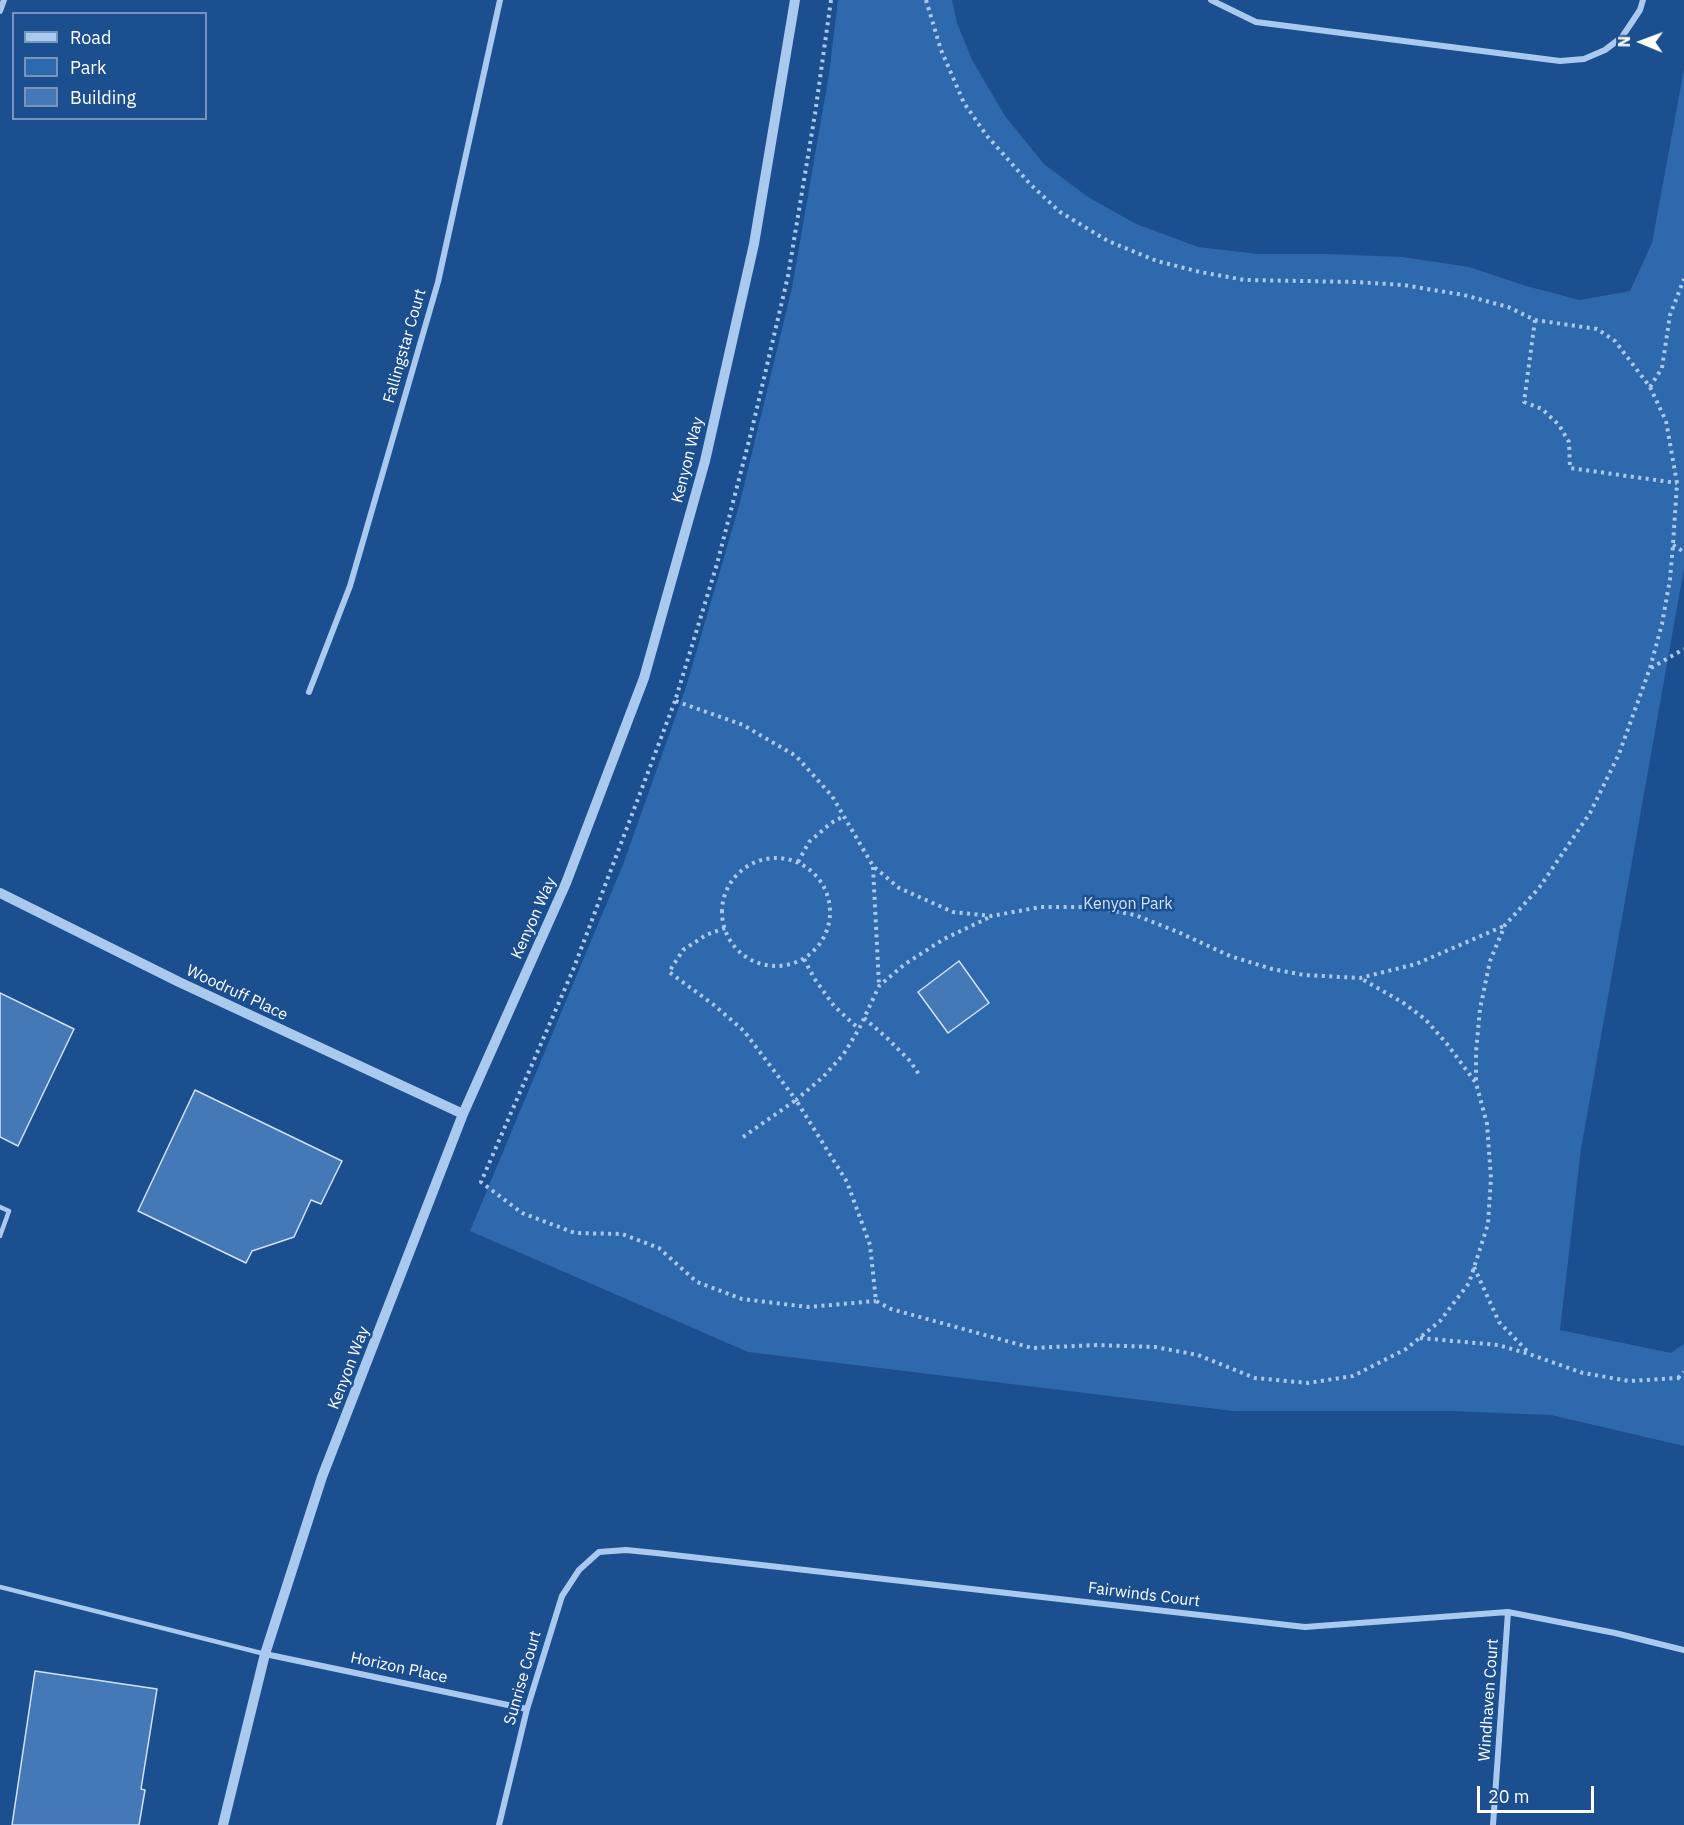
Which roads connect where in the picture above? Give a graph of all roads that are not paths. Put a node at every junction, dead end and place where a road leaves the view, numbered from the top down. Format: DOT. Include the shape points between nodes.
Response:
graph roads {
  1 [pos="4,0"];
  2 [pos="500,0"];
  3 [pos="795,0"];
  4 [pos="1211,0"];
  5 [pos="1644,0"];
  6 [pos="0,12"];
  7 [pos="309,692"];
  8 [pos="0,892"];
  9 [pos="463,1114"];
  10 [pos="0,1207"];
  11 [pos="0,1236"];
  12 [pos="599,1552"];
  13 [pos="0,1587"];
  14 [pos="1509,1612"];
  15 [pos="1684,1650"];
  16 [pos="265,1654"];
  17 [pos="527,1709"];
  18 [pos="223,1825"];
  19 [pos="499,1825"];
  20 [pos="1493,1825"];
  1 -- 6 [label="street"];
  2 -- 7 [label="street, Fallingstar Court" via="438,282 350,586"];
  3 -- 9 [label="street, Kenyon Way" via="744,289 705,461 644,678 566,883"];
  4 -- 5 [label="street" via="1256,22 1560,61 1584,59 1605,50 1622,37"];
  8 -- 9 [label="street, Woodruff Place" via="179,982"];
  9 -- 16 [label="street, Kenyon Way" via="322,1477"];
  10 -- 11 [label="lane" via="9,1211"];
  12 -- 14 [label="street, Fairwinds Court" via="656,1553 1305,1627"];
  12 -- 17 [label="street, Sunrise Court" via="579,1570 562,1596"];
  13 -- 16 [label="lane"];
  14 -- 15 [label="street, Fairwinds Court"];
  14 -- 20 [label="street, Windhaven Court"];
  16 -- 17 [label="street, Horizon Place"];
  16 -- 18 [label="street, Kenyon Way"];
  17 -- 19 [label="street, Sunrise Court"];
}
